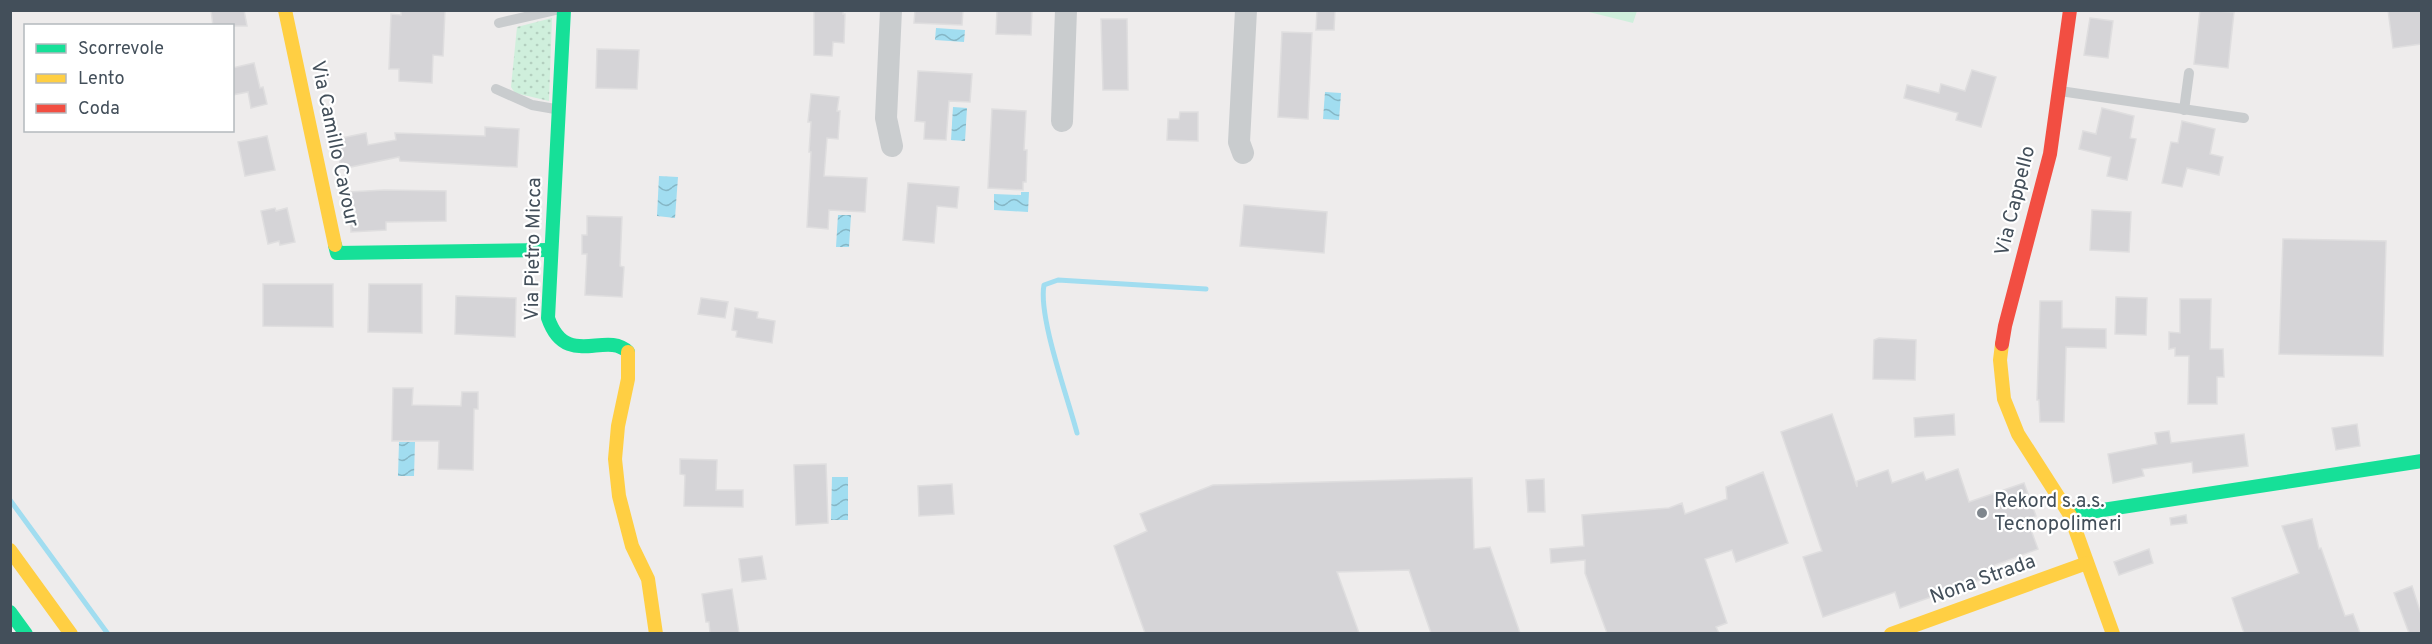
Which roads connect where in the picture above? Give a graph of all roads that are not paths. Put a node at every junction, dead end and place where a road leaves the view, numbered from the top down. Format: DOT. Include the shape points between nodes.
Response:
graph roads {
  1 [pos="285,10"];
  2 [pos="556,10"];
  3 [pos="564,10"];
  4 [pos="891,10"];
  5 [pos="1066,10"];
  6 [pos="1246,10"];
  7 [pos="2070,10"];
  8 [pos="499,22"];
  9 [pos="2189,73"];
  10 [pos="496,89"];
  11 [pos="2057,90"];
  12 [pos="558,110"];
  13 [pos="2184,110"];
  14 [pos="2244,118"];
  15 [pos="1062,121"];
  16 [pos="892,146"];
  17 [pos="1243,153"];
  18 [pos="550,250"];
  19 [pos="2421,461"];
  20 [pos="2070,515"];
  21 [pos="10,550"];
  22 [pos="2087,563"];
  23 [pos="10,612"];
  24 [pos="26,633"];
  25 [pos="71,633"];
  26 [pos="656,633"];
  27 [pos="1891,633"];
  28 [pos="2113,633"];
  1 -- 18 [label="main road, Via Camillo Cavour" via="337,253"];
  2 -- 8 [label="lane"];
  3 -- 12 [label="main road, Via Pietro Micca"];
  4 -- 16 [label="street" via="886,118"];
  5 -- 15 [label="street"];
  6 -- 17 [label="street" via="1239,142"];
  7 -- 11 [label="main road, Via Cappello"];
  9 -- 13 [label="lane"];
  10 -- 12 [label="lane" via="532,105"];
  11 -- 13 [label="lane"];
  11 -- 20 [label="main road, Via Cappello" via="2050,154 2005,326 2000,360 2004,399 2019,434"];
  12 -- 18 [label="main road, Via Pietro Micca"];
  13 -- 14 [label="lane"];
  18 -- 26 [label="main road, Via Pietro Micca" via="548,318 555,337 572,345 617,346 629,353 615,459 619,496 632,546 648,579"];
  19 -- 20 [label="main road"];
  20 -- 22 [label="main road, Via Cappello"];
  21 -- 25 [label="main road"];
  22 -- 27 [label="main road, Nona Strada"];
  22 -- 28 [label="main road, Via Cappello"];
  23 -- 24 [label="main road"];
}
